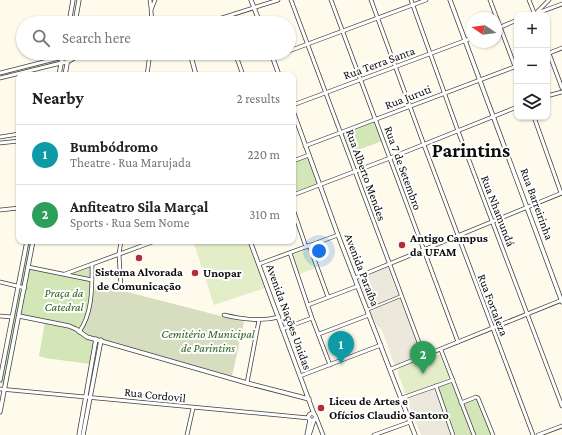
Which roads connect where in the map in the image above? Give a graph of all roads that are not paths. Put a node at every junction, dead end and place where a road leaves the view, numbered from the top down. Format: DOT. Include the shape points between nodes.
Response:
graph roads {
  1 [pos="73,0"];
  2 [pos="79,0"];
  3 [pos="150,0"];
  4 [pos="156,0"];
  5 [pos="251,0"];
  6 [pos="278,0"];
  7 [pos="291,0"];
  8 [pos="331,0"];
  9 [pos="371,0"];
  10 [pos="411,0"];
  11 [pos="426,0"];
  12 [pos="450,0"];
  13 [pos="490,0"];
  14 [pos="529,0"];
  15 [pos="549,0"];
  16 [pos="562,4"];
  17 [pos="412,5"];
  18 [pos="254,8"];
  19 [pos="151,10"];
  20 [pos="494,12"];
  21 [pos="533,12"];
  22 [pos="536,12"];
  23 [pos="540,12"];
  24 [pos="70,16"];
  25 [pos="76,16"];
  26 [pos="151,16"];
  27 [pos="228,16"];
  28 [pos="257,16"];
  29 [pos="377,18"];
  30 [pos="514,21"];
  31 [pos="502,27"];
  32 [pos="343,31"];
  33 [pos="502,33"];
  34 [pos="466,40"];
  35 [pos="307,44"];
  36 [pos="296,48"];
  37 [pos="469,48"];
  38 [pos="562,48"];
  39 [pos="431,53"];
  40 [pos="550,53"];
  41 [pos="550,59"];
  42 [pos="46,60"];
  43 [pos="62,60"];
  44 [pos="71,60"];
  45 [pos="149,60"];
  46 [pos="192,60"];
  47 [pos="238,60"];
  48 [pos="274,60"];
  49 [pos="514,61"];
  50 [pos="67,62"];
  51 [pos="61,63"];
  52 [pos="395,67"];
  53 [pos="514,67"];
  54 [pos="24,72"];
  55 [pos="60,72"];
  56 [pos="65,72"];
  57 [pos="147,72"];
  58 [pos="195,72"];
  59 [pos="242,72"];
  60 [pos="278,72"];
  61 [pos="0,73"];
  62 [pos="16,74"];
  63 [pos="0,78"];
  64 [pos="361,80"];
  65 [pos="480,80"];
  66 [pos="562,88"];
  67 [pos="326,92"];
  68 [pos="562,92"];
  69 [pos="444,93"];
  70 [pos="550,95"];
  71 [pos="296,104"];
  72 [pos="410,106"];
  73 [pos="514,108"];
  74 [pos="494,117"];
  75 [pos="296,119"];
  76 [pos="375,119"];
  77 [pos="535,120"];
  78 [pos="458,131"];
  79 [pos="340,133"];
  80 [pos="16,134"];
  81 [pos="5,136"];
  82 [pos="0,137"];
  83 [pos="16,141"];
  84 [pos="6,142"];
  85 [pos="0,143"];
  86 [pos="424,145"];
  87 [pos="306,146"];
  88 [pos="309,155"];
  89 [pos="390,158"];
  90 [pos="296,160"];
  91 [pos="355,171"];
  92 [pos="321,185"];
  93 [pos="562,193"];
  94 [pos="296,194"];
  95 [pos="16,208"];
  96 [pos="527,208"];
  97 [pos="0,210"];
  98 [pos="296,216"];
  99 [pos="492,222"];
  100 [pos="338,235"];
  101 [pos="458,236"];
  102 [pos="26,244"];
  103 [pos="32,244"];
  104 [pos="121,244"];
  105 [pos="147,244"];
  106 [pos="251,244"];
  107 [pos="308,246"];
  108 [pos="424,250"];
  109 [pos="290,253"];
  110 [pos="119,254"];
  111 [pos="92,264"];
  112 [pos="259,264"];
  113 [pos="389,264"];
  114 [pos="28,267"];
  115 [pos="65,274"];
  116 [pos="355,278"];
  117 [pos="92,280"];
  118 [pos="0,282"];
  119 [pos="358,286"];
  120 [pos="18,287"];
  121 [pos="25,288"];
  122 [pos="121,288"];
  123 [pos="328,296"];
  124 [pos="401,296"];
  125 [pos="562,301"];
  126 [pos="308,305"];
  127 [pos="367,310"];
  128 [pos="528,314"];
  129 [pos="224,315"];
  130 [pos="369,315"];
  131 [pos="0,316"];
  132 [pos="19,316"];
  133 [pos="12,317"];
  134 [pos="279,318"];
  135 [pos="312,318"];
  136 [pos="259,320"];
  137 [pos="282,329"];
  138 [pos="492,329"];
  139 [pos="79,332"];
  140 [pos="319,334"];
  141 [pos="96,339"];
  142 [pos="100,340"];
  143 [pos="458,342"];
  144 [pos="381,345"];
  145 [pos="441,350"];
  146 [pos="424,356"];
  147 [pos="330,365"];
  148 [pos="391,370"];
  149 [pos="300,376"];
  150 [pos="0,380"];
  151 [pos="453,380"];
  152 [pos="247,383"];
  153 [pos="436,386"];
  154 [pos="2,389"];
  155 [pos="85,397"];
  156 [pos="90,398"];
  157 [pos="402,398"];
  158 [pos="309,399"];
  159 [pos="461,403"];
  160 [pos="562,406"];
  161 [pos="193,408"];
  162 [pos="0,412"];
  163 [pos="312,417"];
  164 [pos="410,422"];
  165 [pos="562,426"];
  166 [pos="78,435"];
  167 [pos="83,435"];
  168 [pos="187,435"];
  169 [pos="308,435"];
  170 [pos="323,435"];
  171 [pos="374,435"];
  172 [pos="415,435"];
  173 [pos="453,435"];
  174 [pos="474,435"];
  175 [pos="493,435"];
  176 [pos="533,435"];
  177 [pos="538,435"];
  1 -- 24 [label="street"];
  2 -- 25 [label="street"];
  3 -- 19 [label="street"];
  4 -- 19 [label="street"];
  5 -- 18 [label="street"];
  6 -- 18 [label="street"];
  7 -- 35 [label="street, Rua Alberto Mendes"];
  8 -- 32 [label="street, Rua 7 de Setembro"];
  9 -- 29 [label="street, Rua Fortaleza"];
  10 -- 17 [label="street, Rua Nhamundá"];
  11 -- 17 [label="street"];
  12 -- 34 [label="street, Rua Barreirinha"];
  13 -- 20 [label="street"];
  14 -- 21 [label="street"];
  15 -- 22 [label="street"];
  16 -- 23 [label="street"];
  17 -- 29 [label="street"];
  17 -- 39 [label="street, Rua Nhamundá"];
  18 -- 27 [label="street"];
  18 -- 28 [label="street"];
  19 -- 26 [label="street"];
  29 -- 32 [label="street"];
  29 -- 52 [label="street, Rua Fortaleza"];
  30 -- 31 [label="street"];
  32 -- 35 [label="street"];
  32 -- 64 [label="street, Rua 7 de Setembro"];
  33 -- 49 [label="street"];
  34 -- 39 [label="street, Rua Terra Santa"];
  35 -- 36 [label="street"];
  35 -- 67 [label="street, Rua Alberto Mendes"];
  37 -- 65 [label="street, Rua Barreirinha"];
  38 -- 40 [label="street"];
  39 -- 52 [label="street, Rua Terra Santa"];
  39 -- 69 [label="street, Rua Nhamundá"];
  41 -- 66 [label="street"];
  42 -- 61 [label="street"];
  43 -- 51 [label="street"];
  44 -- 50 [label="street"];
  45 -- 57 [label="street"];
  46 -- 58 [label="street"];
  47 -- 59 [label="street"];
  48 -- 60 [label="street"];
  50 -- 51 [label="street"];
  50 -- 56 [label="street"];
  51 -- 54 [label="street"];
  51 -- 55 [label="street"];
  52 -- 64 [label="street, Rua Terra Santa"];
  52 -- 72 [label="street, Rua Fortaleza"];
  53 -- 65 [label="street, Rua Juruti"];
  62 -- 63 [label="street"];
  64 -- 67 [label="street, Rua Terra Santa"];
  64 -- 76 [label="street, Rua 7 de Setembro"];
  65 -- 69 [label="street, Rua Juruti"];
  65 -- 74 [label="street, Rua Barreirinha"];
  67 -- 71 [label="street, Rua Terra Santa"];
  67 -- 79 [label="street, Rua Alberto Mendes"];
  68 -- 70 [label="street"];
  69 -- 72 [label="street, Rua Juruti"];
  69 -- 78 [label="street, Rua Nhamundá"];
  72 -- 76 [label="street, Rua Juruti"];
  72 -- 86 [label="street, Rua Fortaleza"];
  73 -- 74 [label="street"];
  74 -- 78 [label="street"];
  74 -- 96 [label="street, Rua Barreirinha"];
  75 -- 87 [label="street, Avenida Paraíba"];
  76 -- 79 [label="street, Rua Juruti"];
  76 -- 89 [label="street, Rua 7 de Setembro"];
  77 -- 93 [label="street"];
  78 -- 86 [label="street"];
  78 -- 99 [label="street, Rua Nhamundá"];
  79 -- 87 [label="street, Rua Juruti"];
  79 -- 91 [label="street, Rua Alberto Mendes"];
  80 -- 81 [label="street"];
  81 -- 82 [label="street"];
  81 -- 84 [label="street"];
  83 -- 84 [label="street"];
  84 -- 85 [label="street"];
  86 -- 89 [label="street"];
  86 -- 101 [label="street, Rua Fortaleza"];
  87 -- 88 [label="street, Avenida Paraíba"];
  88 -- 90 [label="street"];
  88 -- 92 [label="street, Avenida Paraíba"];
  89 -- 91 [label="street"];
  89 -- 108 [label="street, Rua 7 de Setembro"];
  91 -- 92 [label="street"];
  91 -- 113 [label="street, Rua Alberto Mendes"];
  92 -- 94 [label="street"];
  92 -- 100 [label="street, Avenida Paraíba"];
  93 -- 96 [label="street"];
  95 -- 97 [label="street"];
  96 -- 99 [label="street"];
  96 -- 125 [label="street, Rua Barreirinha"];
  98 -- 107 [label="street"];
  99 -- 101 [label="street"];
  99 -- 128 [label="street, Rua Nhamundá"];
  100 -- 107 [label="street"];
  100 -- 116 [label="street, Avenida Paraíba"];
  101 -- 108 [label="street"];
  101 -- 138 [label="street, Rua Fortaleza"];
  102 -- 120 [label="street"];
  103 -- 114 [label="street"];
  104 -- 110 [label="street"];
  105 -- 110 [label="street"];
  106 -- 112 [label="street, Avenida Nações Unidas"];
  107 -- 109 [label="street"];
  107 -- 123 [label="street"];
  108 -- 113 [label="street"];
  108 -- 143 [label="street, Rua 7 de Setembro"];
  109 -- 112 [label="street"];
  109 -- 126 [label="street"];
  110 -- 111 [label="street"];
  110 -- 122 [label="street"];
  111 -- 115 [label="street"];
  111 -- 117 [label="street"];
  112 -- 134 [label="street, Avenida Nações Unidas"];
  113 -- 116 [label="street"];
  113 -- 124 [label="street, Rua Alberto Mendes"];
  114 -- 115 [label="street"];
  114 -- 121 [label="street"];
  115 -- 117 [label="street"];
  116 -- 119 [label="street, Avenida Paraíba"];
  117 -- 139 [label="street" via="90,303"];
  118 -- 120 [label="street"];
  119 -- 123 [label="street"];
  119 -- 127 [label="street, Avenida Paraíba"];
  120 -- 121 [label="street"];
  120 -- 133 [label="street"];
  121 -- 132 [label="street"];
  123 -- 126 [label="street"];
  124 -- 127 [label="street"];
  124 -- 146 [label="street, Rua Alberto Mendes"];
  125 -- 128 [label="street"];
  126 -- 135 [label="street"];
  127 -- 130 [label="street, Avenida Paraíba"];
  128 -- 138 [label="street"];
  128 -- 160 [label="street, Rua Nhamundá"];
  129 -- 136 [label="street"];
  130 -- 140 [label="street"];
  130 -- 144 [label="street, Avenida Paraíba"];
  131 -- 133 [label="street"];
  132 -- 139 [label="street" via="69,326"];
  132 -- 154 [label="street"];
  133 -- 150 [label="street"];
  134 -- 136 [label="street"];
  134 -- 137 [label="street, Avenida Nações Unidas"];
  135 -- 137 [label="street"];
  135 -- 140 [label="street"];
  136 -- 152 [label="street"];
  137 -- 149 [label="street, Avenida Nações Unidas"];
  138 -- 143 [label="street"];
  138 -- 176 [label="street, Rua Fortaleza"];
  139 -- 141 [label="street"];
  140 -- 147 [label="street"];
  141 -- 142 [label="street"];
  141 -- 155 [label="street"];
  142 -- 152 [label="street"];
  142 -- 156 [label="street"];
  143 -- 145 [label="street"];
  144 -- 147 [label="street"];
  144 -- 148 [label="street, Avenida Paraíba"];
  145 -- 146 [label="street"];
  145 -- 151 [label="street"];
  146 -- 148 [label="street"];
  147 -- 149 [label="street"];
  148 -- 157 [label="street, Avenida Paraíba"];
  149 -- 158 [label="street, Avenida Nações Unidas"];
  151 -- 153 [label="street"];
  151 -- 159 [label="street"];
  152 -- 158 [label="street"];
  153 -- 157 [label="street"];
  153 -- 173 [label="street"];
  154 -- 155 [label="street, Rua Cordovil"];
  154 -- 162 [label="street"];
  155 -- 156 [label="street, Rua Cordovil"];
  155 -- 166 [label="street"];
  156 -- 161 [label="street, Rua Cordovil"];
  156 -- 167 [label="street"];
  157 -- 164 [label="street, Avenida Paraíba"];
  158 -- 163 [label="street, Avenida Nações Unidas"];
  159 -- 174 [label="street"];
  159 -- 175 [label="street" via="478,398"];
  161 -- 163 [label="street, Rua Cordovil"];
  161 -- 168 [label="street"];
  163 -- 169 [label="street"];
  163 -- 170 [label="street"];
  164 -- 171 [label="street"];
  164 -- 172 [label="street, Avenida Paraíba"];
  165 -- 177 [label="street"];
}
